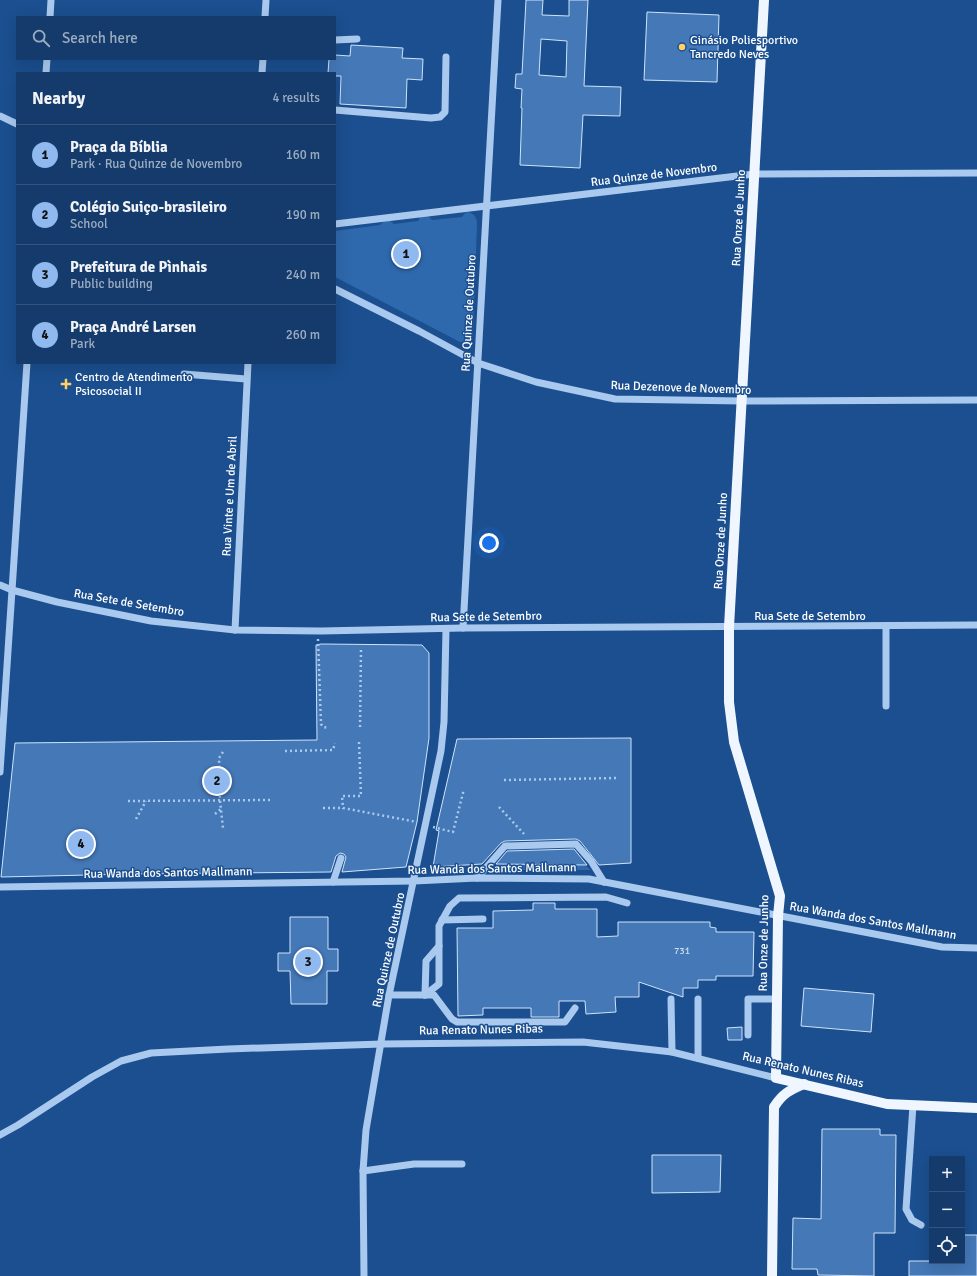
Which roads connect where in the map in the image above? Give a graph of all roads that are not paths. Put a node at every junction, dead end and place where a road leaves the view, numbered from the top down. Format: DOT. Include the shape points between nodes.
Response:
graph roads {
  1 [pos="51,0"];
  2 [pos="266,0"];
  3 [pos="498,0"];
  4 [pos="764,0"];
  5 [pos="50,16"];
  6 [pos="265,16"];
  7 [pos="357,39"];
  8 [pos="336,40"];
  9 [pos="446,57"];
  10 [pos="47,60"];
  11 [pos="263,60"];
  12 [pos="46,72"];
  13 [pos="262,72"];
  14 [pos="336,110"];
  15 [pos="0,116"];
  16 [pos="16,124"];
  17 [pos="977,173"];
  18 [pos="754,174"];
  19 [pos="486,206"];
  20 [pos="336,224"];
  21 [pos="336,290"];
  22 [pos="478,363"];
  23 [pos="27,364"];
  24 [pos="248,364"];
  25 [pos="184,374"];
  26 [pos="246,379"];
  27 [pos="977,400"];
  28 [pos="742,401"];
  29 [pos="0,585"];
  30 [pos="12,590"];
  31 [pos="977,625"];
  32 [pos="886,626"];
  33 [pos="729,627"];
  34 [pos="462,628"];
  35 [pos="446,629"];
  36 [pos="235,630"];
  37 [pos="886,706"];
  38 [pos="0,772"];
  39 [pos="341,858"];
  40 [pos="476,878"];
  41 [pos="414,881"];
  42 [pos="333,882"];
  43 [pos="604,882"];
  44 [pos="0,887"];
  45 [pos="627,903"];
  46 [pos="778,916"];
  47 [pos="483,919"];
  48 [pos="442,920"];
  49 [pos="440,946"];
  50 [pos="977,948"];
  51 [pos="425,994"];
  52 [pos="389,995"];
  53 [pos="671,999"];
  54 [pos="698,999"];
  55 [pos="777,999"];
  56 [pos="575,1008"];
  57 [pos="748,1035"];
  58 [pos="382,1044"];
  59 [pos="672,1052"];
  60 [pos="698,1058"];
  61 [pos="776,1078"];
  62 [pos="804,1084"];
  63 [pos="913,1106"];
  64 [pos="977,1108"];
  65 [pos="0,1136"];
  66 [pos="462,1164"];
  67 [pos="363,1171"];
  68 [pos="921,1225"];
  69 [pos="364,1276"];
  70 [pos="772,1276"];
  1 -- 5 [label="street"];
  2 -- 6 [label="street"];
  3 -- 19 [label="street, Rua Quinze de Outubro"];
  4 -- 18 [label="main road, Rua Onze de Junho"];
  7 -- 8 [label="street"];
  9 -- 14 [label="street" via="445,112 440,117"];
  10 -- 12 [label="street"];
  11 -- 13 [label="street"];
  15 -- 16 [label="street"];
  17 -- 18 [label="street, Rua Quinze de Novembro"];
  18 -- 19 [label="street, Rua Quinze de Novembro"];
  18 -- 28 [label="main road, Rua Onze de Junho"];
  19 -- 20 [label="street, Rua Quinze de Novembro"];
  19 -- 22 [label="street, Rua Quinze de Outubro"];
  21 -- 22 [label="street, Rua Dezenove de Novembro"];
  22 -- 28 [label="street, Rua Dezenove de Novembro" via="536,382 615,399"];
  22 -- 34 [label="street, Rua Quinze de Outubro"];
  23 -- 30 [label="street"];
  24 -- 26 [label="street, Rua Vinte e Um de Abril"];
  25 -- 26 [label="street"];
  26 -- 36 [label="street, Rua Vinte e Um de Abril"];
  27 -- 28 [label="street, Rua Dezenove de Novembro"];
  28 -- 33 [label="main road, Rua Onze de Junho"];
  29 -- 30 [label="street, Rua Sete de Setembro"];
  30 -- 36 [label="street, Rua Sete de Setembro" via="151,621"];
  30 -- 38 [label="street"];
  31 -- 32 [label="street, Rua Sete de Setembro"];
  32 -- 33 [label="street, Rua Sete de Setembro"];
  32 -- 37 [label="street"];
  33 -- 34 [label="street, Rua Sete de Setembro"];
  33 -- 46 [label="main road, Rua Onze de Junho" via="729,702 734,742 780,896"];
  34 -- 35 [label="street, Rua Sete de Setembro"];
  35 -- 36 [label="street, Rua Sete de Setembro"];
  35 -- 41 [label="street, Rua Quinze de Outubro" via="444,722"];
  39 -- 42 [label="street"];
  40 -- 41 [label="street, Rua Wanda dos Santos Mallmann"];
  40 -- 43 [label="street, Rua Wanda dos Santos Mallmann" via="589,879"];
  40 -- 43 [label="street" via="505,846 576,844"];
  41 -- 42 [label="street, Rua Wanda dos Santos Mallmann"];
  41 -- 52 [label="street, Rua Quinze de Outubro"];
  42 -- 44 [label="street, Rua Wanda dos Santos Mallmann"];
  43 -- 46 [label="street, Rua Wanda dos Santos Mallmann"];
  45 -- 48 [label="street" via="606,897 459,898 450,906"];
  46 -- 50 [label="street, Rua Wanda dos Santos Mallmann" via="942,947"];
  46 -- 55 [label="main road, Rua Onze de Junho"];
  47 -- 48 [label="street"];
  48 -- 49 [label="street" via="439,926"];
  49 -- 51 [label="street" via="426,961"];
  49 -- 51 [label="street" via="439,984"];
  51 -- 52 [label="street"];
  51 -- 56 [label="street" via="434,994 452,1020 457,1022 565,1022"];
  52 -- 58 [label="street, Rua Quinze de Outubro"];
  53 -- 59 [label="street"];
  54 -- 60 [label="street"];
  55 -- 57 [label="street" via="748,999"];
  55 -- 61 [label="main road, Rua Onze de Junho"];
  58 -- 59 [label="street, Rua Renato Nunes Ribas" via="583,1042"];
  58 -- 65 [label="street, Rua Renato Nunes Ribas" via="151,1053 121,1061"];
  58 -- 67 [label="street, Rua Quinze de Outubro" via="366,1130"];
  59 -- 60 [label="street, Rua Renato Nunes Ribas"];
  60 -- 61 [label="street, Rua Renato Nunes Ribas"];
  61 -- 62 [label="main road, Rua Renato Nunes Ribas"];
  62 -- 63 [label="main road, Rua Renato Nunes Ribas" via="887,1104"];
  62 -- 70 [label="main road" via="780,1097 774,1107"];
  63 -- 64 [label="main road, Rua Renato Nunes Ribas"];
  63 -- 68 [label="street" via="906,1210 912,1220"];
  66 -- 67 [label="street" via="414,1164"];
  67 -- 69 [label="street, Rua Quinze de Outubro"];
}
